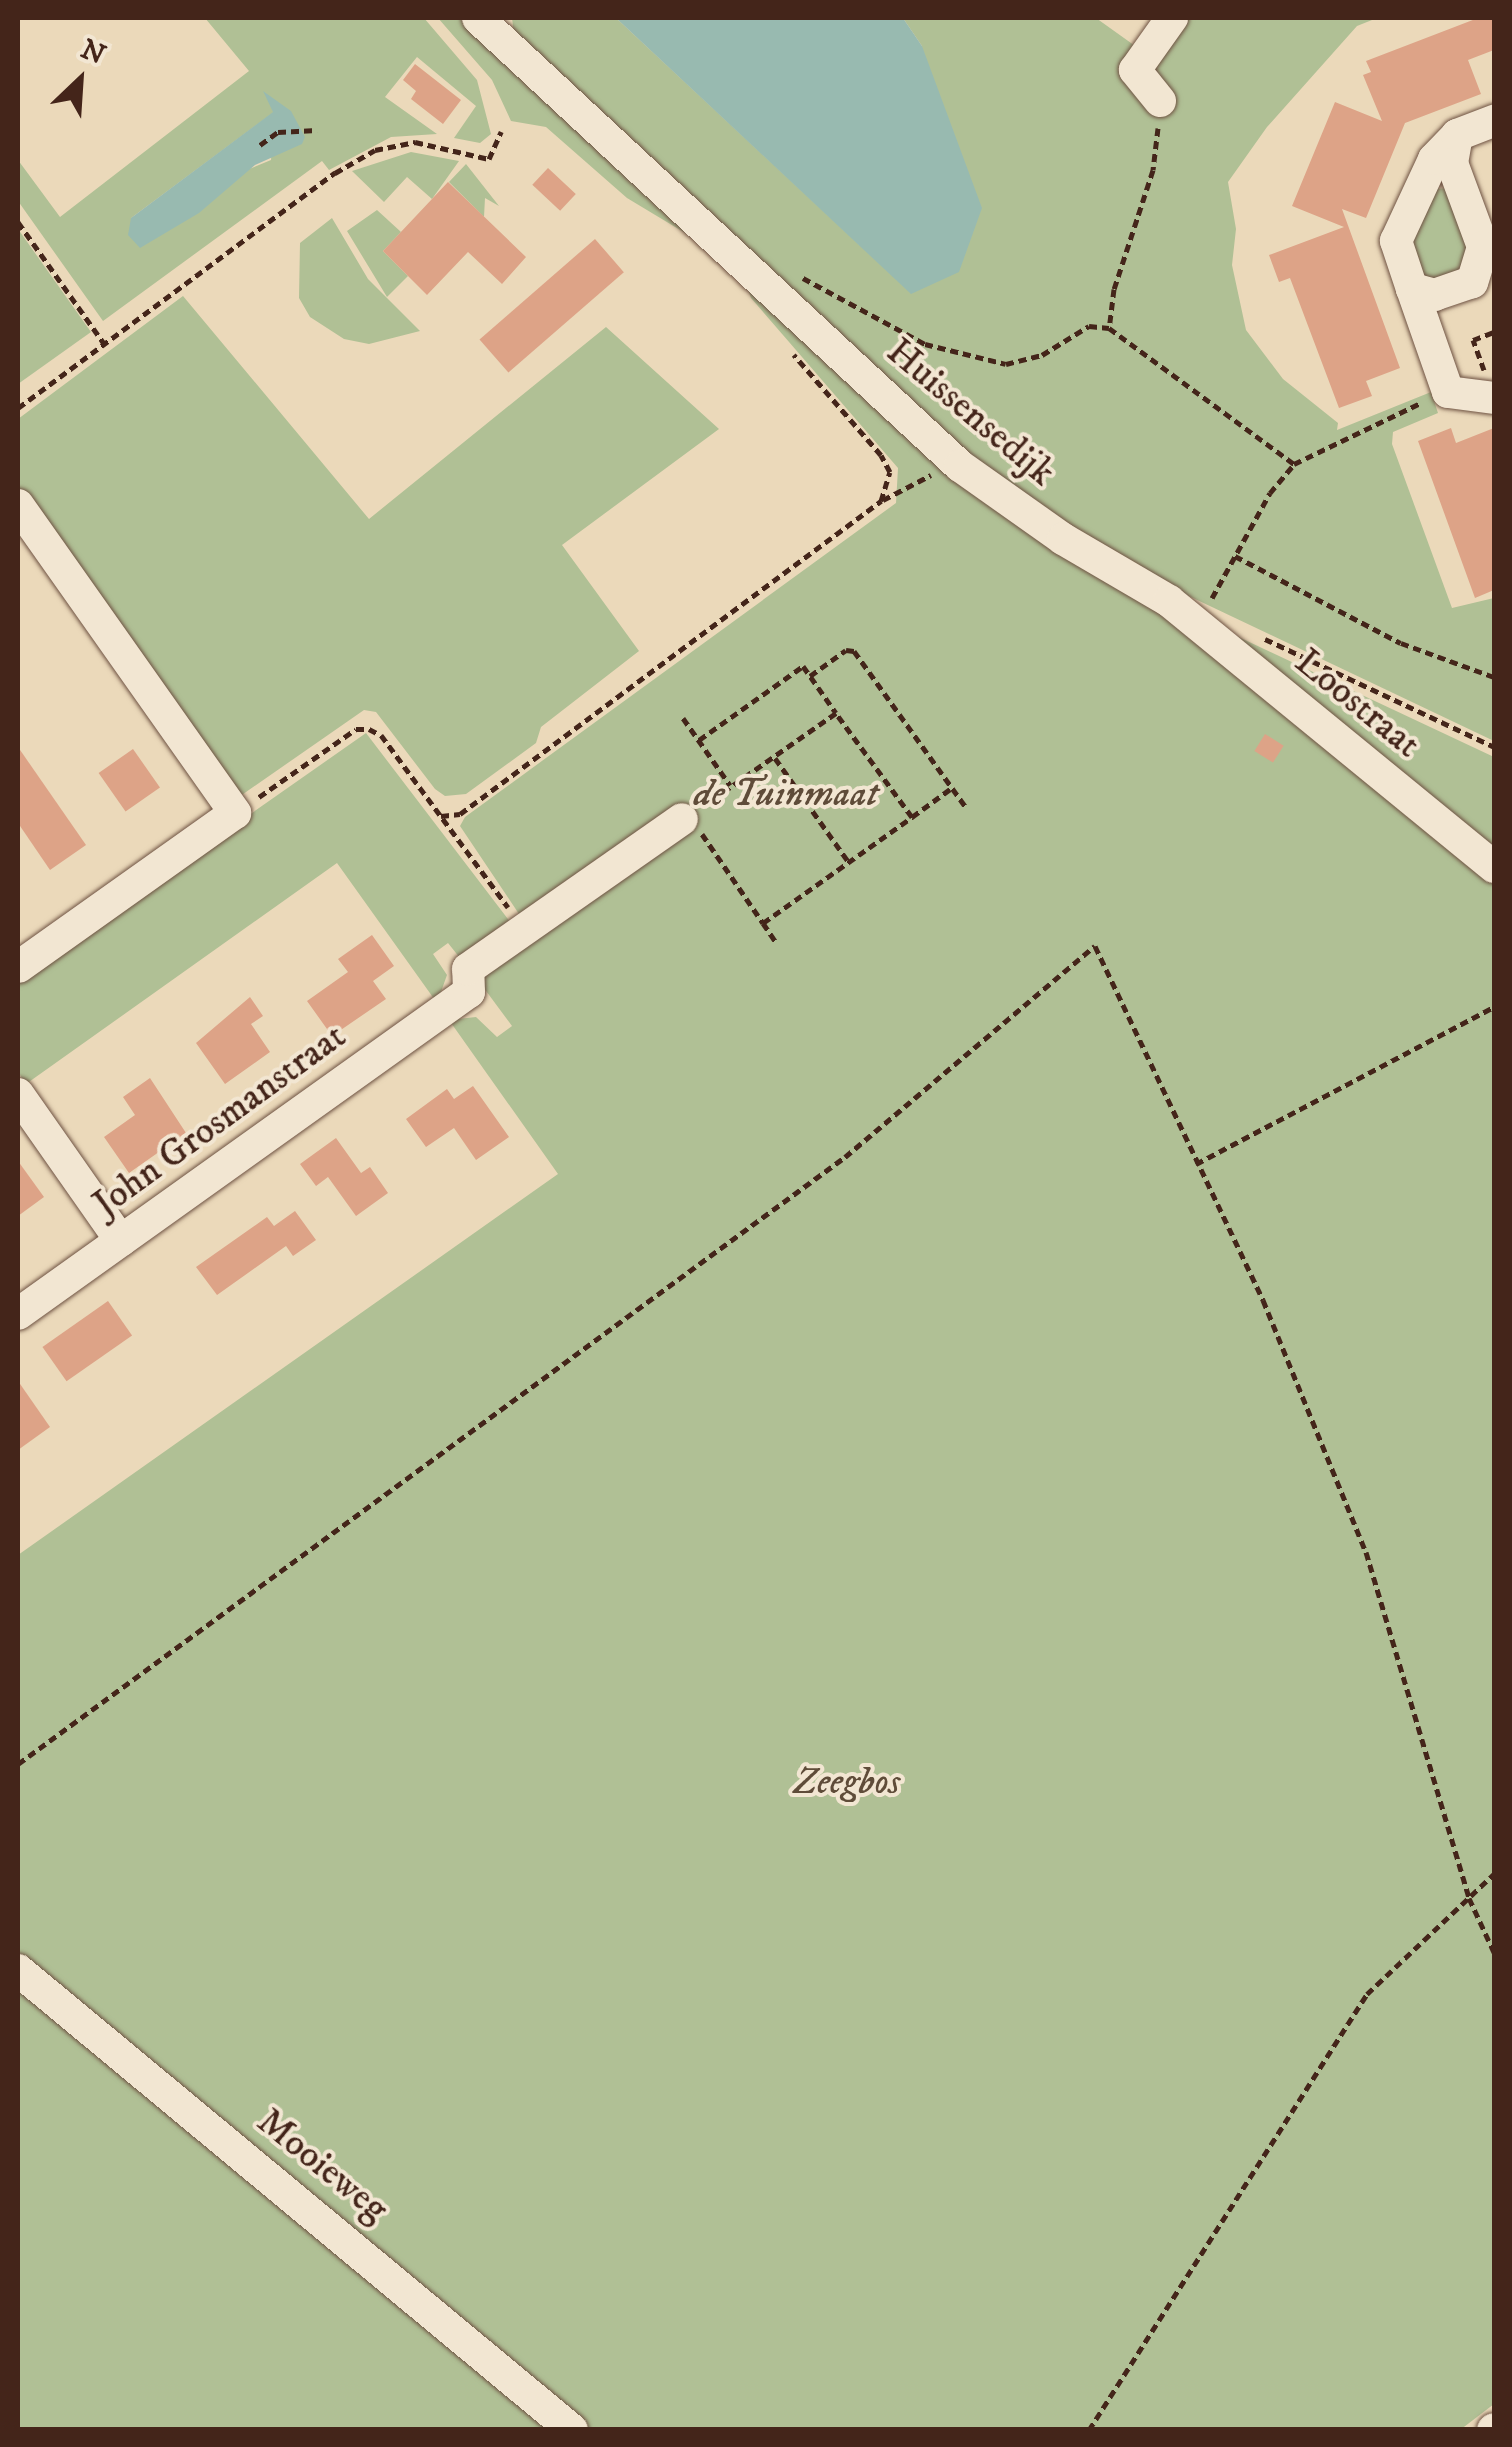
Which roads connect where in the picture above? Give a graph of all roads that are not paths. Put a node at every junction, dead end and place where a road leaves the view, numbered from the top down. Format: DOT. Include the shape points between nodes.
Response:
graph roads {
  1 [pos="478,18"];
  2 [pos="1172,18"];
  3 [pos="1160,100"];
  4 [pos="1494,121"];
  5 [pos="1456,134"];
  6 [pos="1412,289"];
  7 [pos="1492,390"];
  8 [pos="18,505"];
  9 [pos="1169,601"];
  10 [pos="686,817"];
  11 [pos="1494,868"];
  12 [pos="18,968"];
  13 [pos="18,1094"];
  14 [pos="121,1241"];
  15 [pos="18,1314"];
  16 [pos="18,1970"];
  17 [pos="572,2430"];
  1 -- 9 [label="street, Huissensedijk" via="960,466"];
  2 -- 3 [label="street" via="1135,70"];
  4 -- 5 [label="street"];
  5 -- 6 [label="street" via="1434,159 1396,241"];
  5 -- 6 [label="street" via="1452,163 1483,246 1472,282 1435,295"];
  6 -- 7 [label="street" via="1448,392"];
  8 -- 12 [label="street" via="235,813"];
  9 -- 11 [label="street, Loostraat"];
  10 -- 14 [label="street, John Grosmanstraat" via="468,969 469,992"];
  13 -- 14 [label="street"];
  14 -- 15 [label="street, John Grosmanstraat"];
  16 -- 17 [label="street, Mooieweg"];
}
